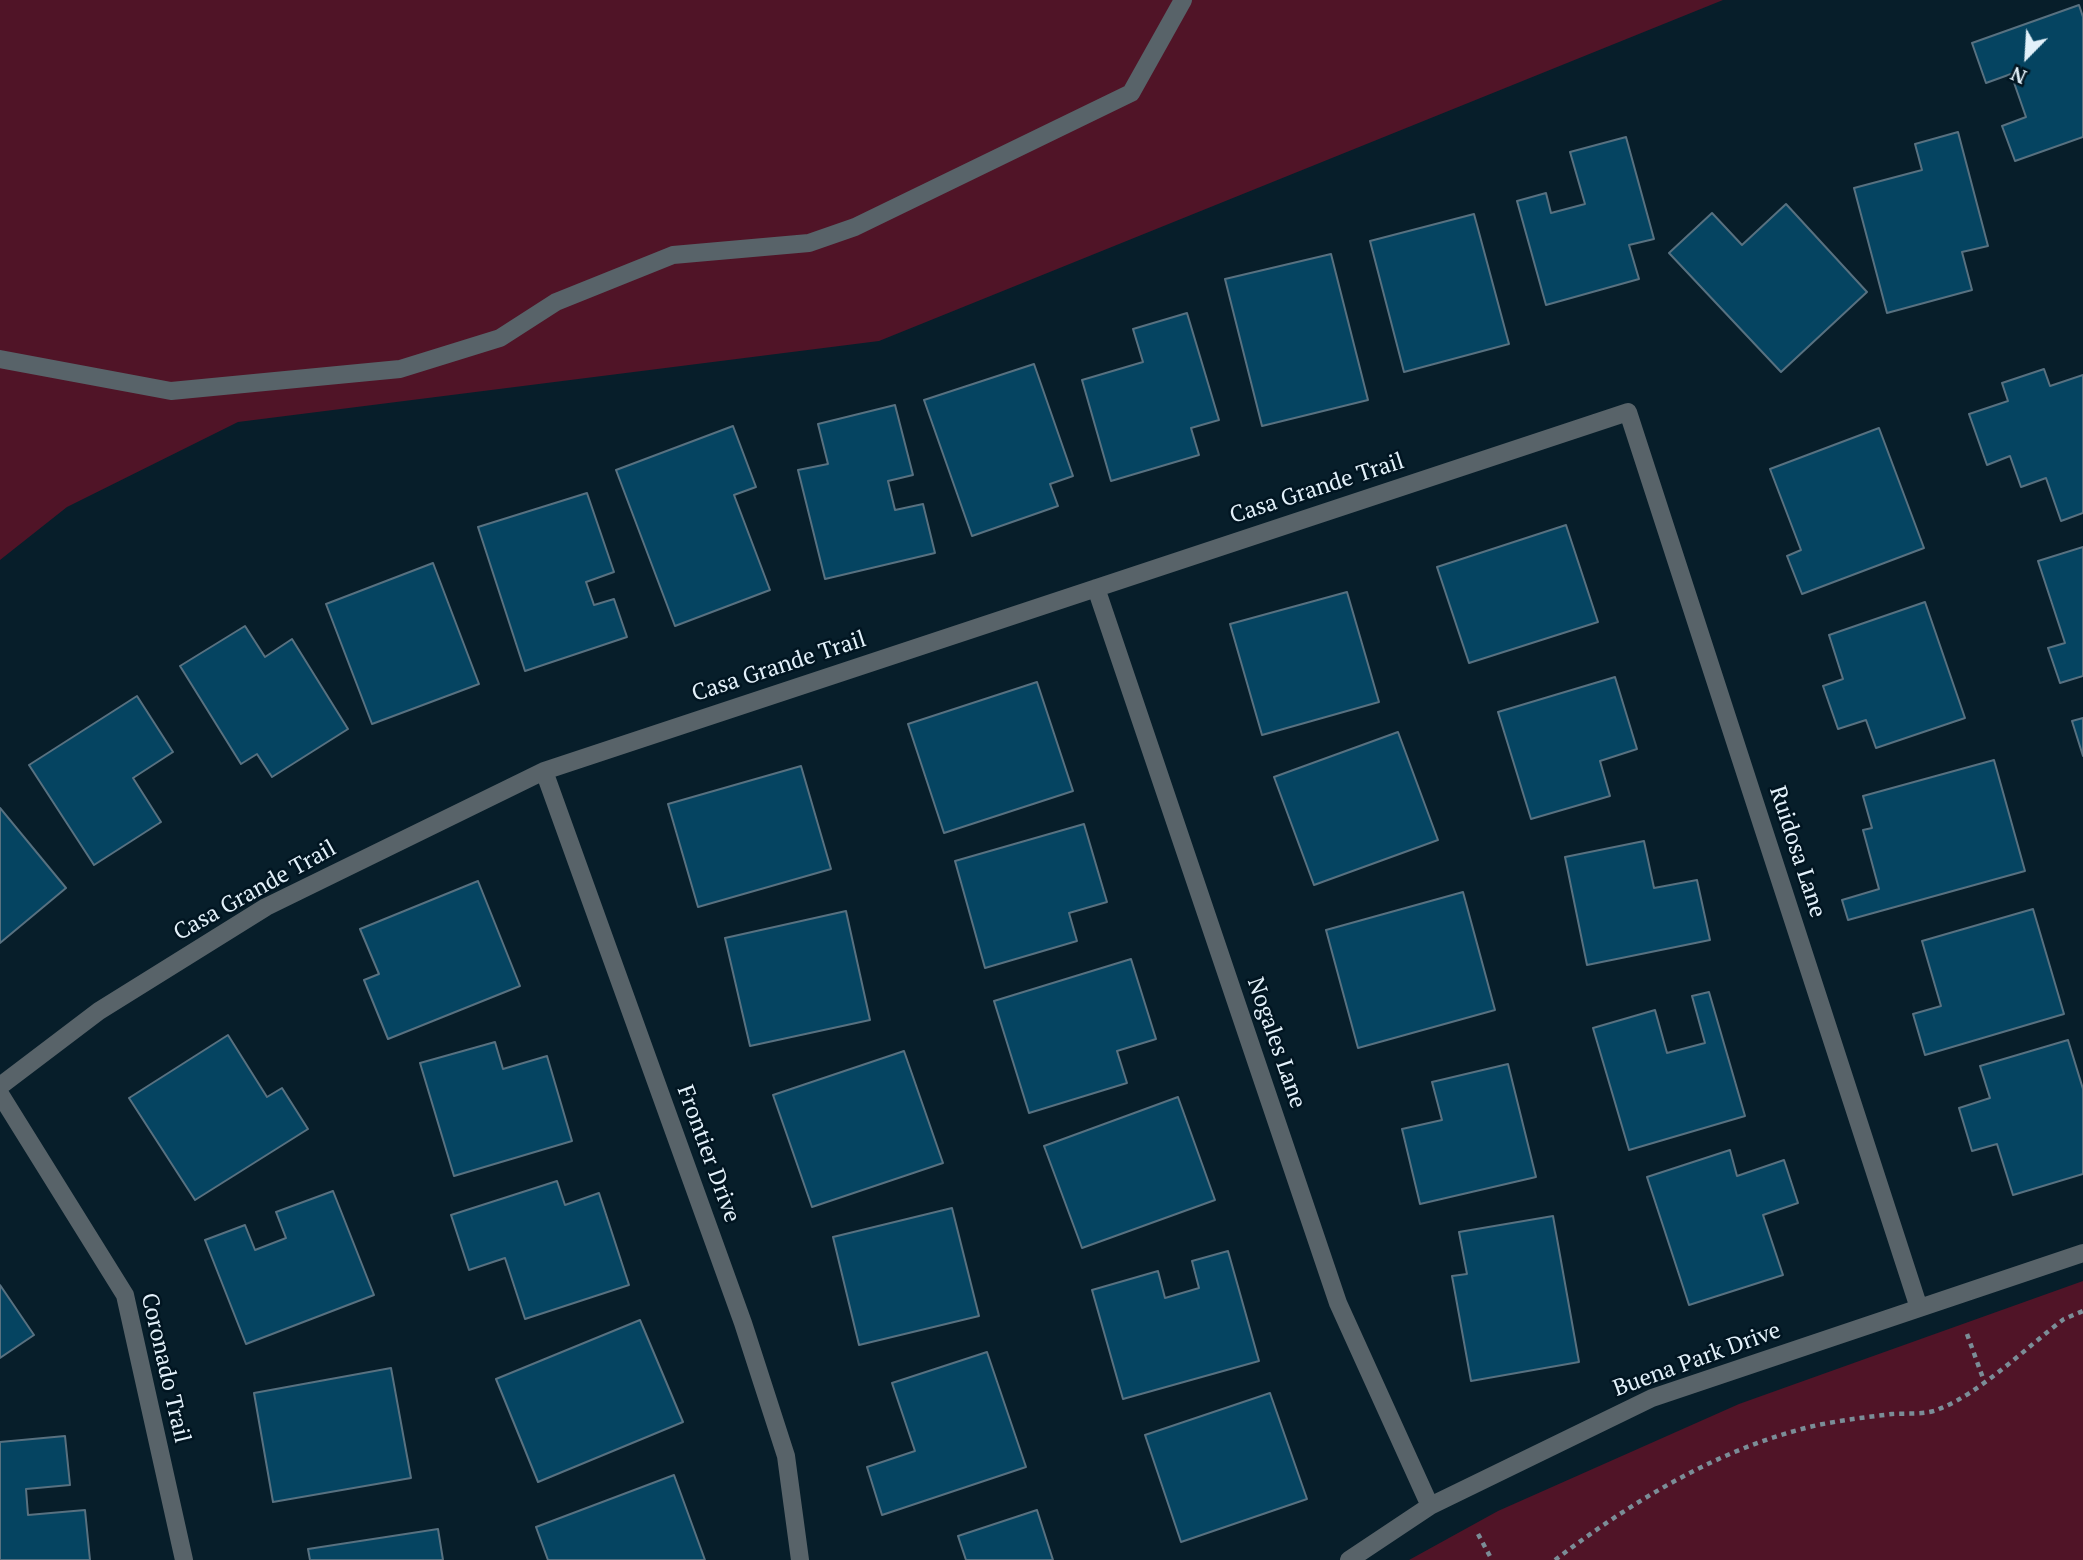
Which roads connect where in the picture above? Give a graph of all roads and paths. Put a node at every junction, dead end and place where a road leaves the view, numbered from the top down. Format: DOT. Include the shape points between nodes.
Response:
graph roads {
  1 [pos="1183,0"];
  2 [pos="0,359"];
  3 [pos="1628,412"];
  4 [pos="1096,588"];
  5 [pos="544,771"];
  6 [pos="0,1086"];
  7 [pos="0,1094"];
  8 [pos="2083,1253"];
  9 [pos="1919,1308"];
  10 [pos="2083,1311"];
  11 [pos="1967,1334"];
  12 [pos="1984,1381"];
  13 [pos="1430,1506"];
  14 [pos="1478,1534"];
  15 [pos="184,1560"];
  16 [pos="800,1560"];
  17 [pos="1349,1560"];
  18 [pos="1492,1560"];
  19 [pos="1555,1560"];
  1 -- 2 [label="street" via="1131,93 855,227 810,243 673,255 556,302 500,338 400,369 171,391"];
  3 -- 4 [label="street, Casa Grande Trail"];
  3 -- 9 [label="street, Ruidosa Lane"];
  4 -- 5 [label="street, Casa Grande Trail"];
  4 -- 13 [label="street, Nogales Lane" via="1338,1303"];
  5 -- 6 [label="street, Casa Grande Trail" via="266,907 99,1011"];
  5 -- 16 [label="street, Frontier Drive" via="748,1336 786,1455"];
  7 -- 15 [label="street, Coronado Trail" via="125,1295"];
  8 -- 9 [label="street, Buena Park Drive"];
  9 -- 13 [label="street, Buena Park Drive" via="1652,1398"];
  10 -- 12 [label="path" via="2064,1319"];
  11 -- 12 [label="path"];
  12 -- 19 [label="path" via="1937,1410 1840,1420 1729,1455 1658,1489"];
  13 -- 17 [label="street, Buena Park Drive"];
  14 -- 18 [label="path"];
}
